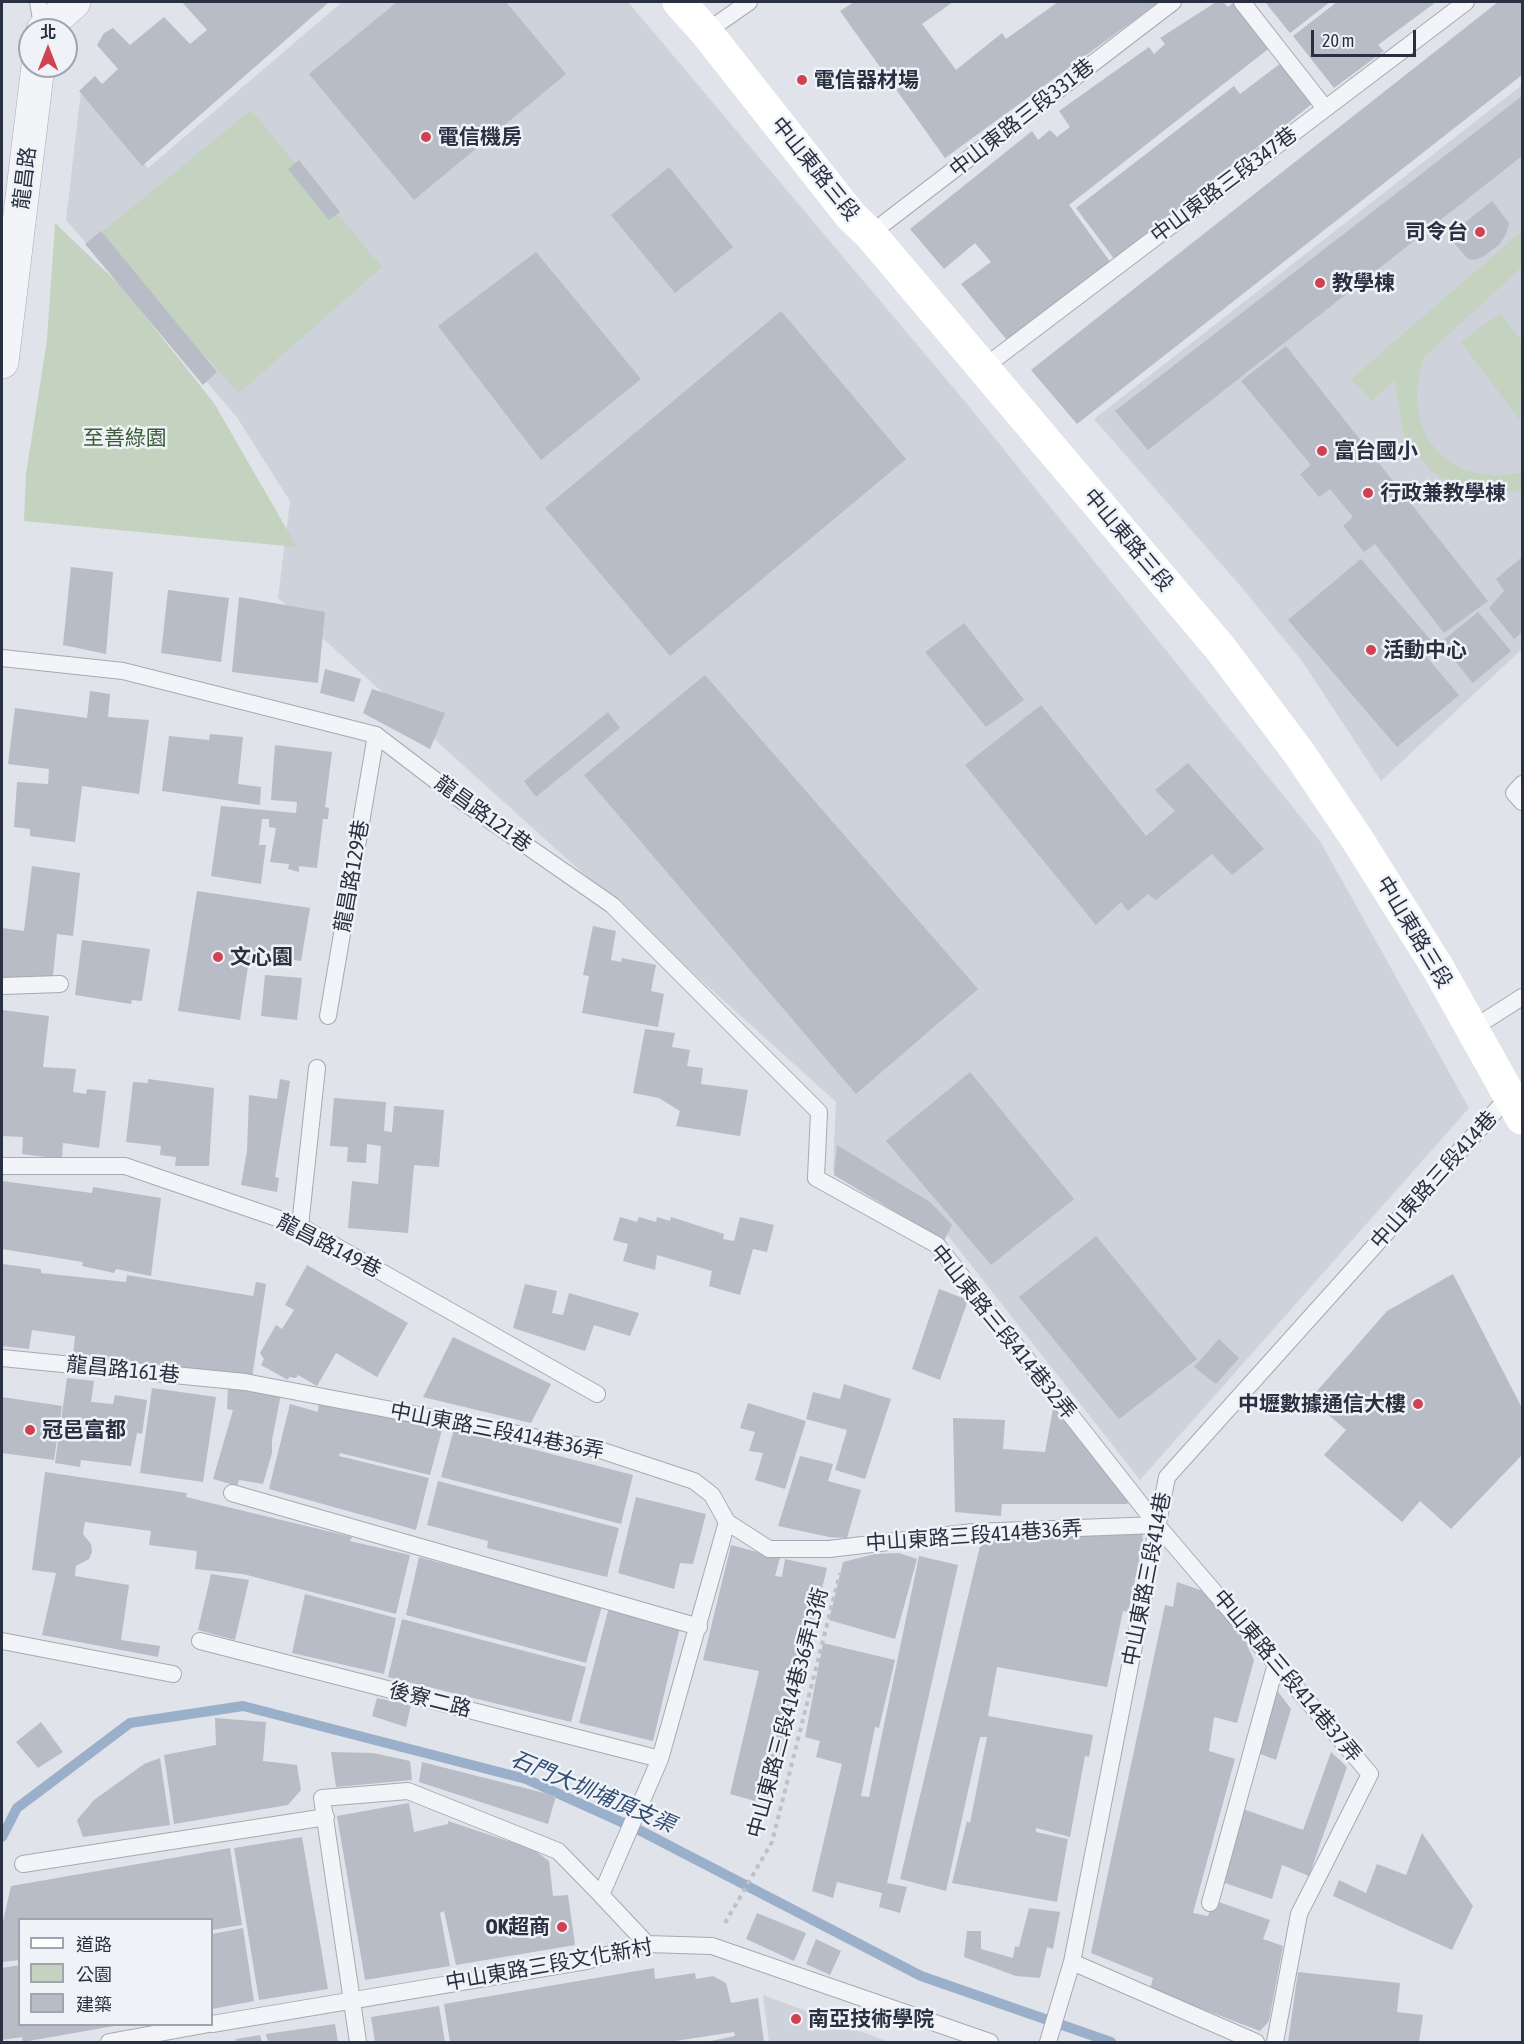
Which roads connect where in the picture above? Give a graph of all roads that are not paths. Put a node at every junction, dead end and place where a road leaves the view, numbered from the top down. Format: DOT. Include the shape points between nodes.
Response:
graph roads {
  1 [pos="38,2"];
  2 [pos="74,2"];
  3 [pos="679,2"];
  4 [pos="749,2"];
  5 [pos="1173,2"];
  6 [pos="1242,2"];
  7 [pos="1466,2"];
  8 [pos="41,18"];
  9 [pos="56,18"];
  10 [pos="706,32"];
  11 [pos="36,78"];
  12 [pos="1325,108"];
  13 [pos="870,234"];
  14 [pos="7,290"];
  15 [pos="2,362"];
  16 [pos="982,368"];
  17 [pos="2,658"];
  18 [pos="376,735"];
  19 [pos="1522,784"];
  20 [pos="1522,802"];
  21 [pos="60,984"];
  22 [pos="2,986"];
  23 [pos="1522,997"];
  24 [pos="328,1016"];
  25 [pos="1472,1029"];
  26 [pos="317,1068"];
  27 [pos="1516,1107"];
  28 [pos="2,1166"];
  29 [pos="816,1178"];
  30 [pos="300,1226"];
  31 [pos="2,1358"];
  32 [pos="245,1382"];
  33 [pos="597,1394"];
  34 [pos="232,1493"];
  35 [pos="727,1522"];
  36 [pos="1157,1525"];
  37 [pos="699,1627"];
  38 [pos="2,1641"];
  39 [pos="200,1641"];
  40 [pos="1276,1664"];
  41 [pos="173,1674"];
  42 [pos="660,1759"];
  43 [pos="326,1818"];
  44 [pos="23,1864"];
  45 [pos="601,1896"];
  46 [pos="1210,1903"];
  47 [pos="648,1944"];
  48 [pos="1072,1962"];
  49 [pos="351,1999"];
  50 [pos="213,2023"];
  51 [pos="199,2026"];
  52 [pos="109,2043"];
  53 [pos="358,2043"];
  54 [pos="990,2043"];
  55 [pos="1048,2043"];
  56 [pos="1256,2043"];
  57 [pos="1275,2043"];
  1 -- 8 [label="lane"];
  2 -- 9 [label="street"];
  3 -- 10 [label="main road, 中山東路三段"];
  4 -- 10 [label="lane"];
  5 -- 13 [label="lane, 中山東路三段331巷"];
  6 -- 12 [label="lane"];
  7 -- 12 [label="lane, 中山東路三段347巷"];
  10 -- 13 [label="main road, 中山東路三段" via="851,216"];
  11 -- 14 [label="street, 龍昌路"];
  12 -- 16 [label="lane, 中山東路三段347巷"];
  13 -- 16 [label="main road, 中山東路三段"];
  14 -- 15 [label="street, 龍昌路"];
  16 -- 25 [label="main road, 中山東路三段" via="1221,649 1299,753 1370,859"];
  17 -- 18 [label="lane, 龍昌路121巷" via="123,671"];
  18 -- 24 [label="lane, 龍昌路129巷"];
  18 -- 29 [label="lane, 龍昌路121巷" via="465,803 612,905 819,1112"];
  19 -- 20 [label="lane" via="1514,793"];
  21 -- 22 [label="lane"];
  23 -- 25 [label="lane"];
  25 -- 27 [label="main road, 中山東路三段"];
  26 -- 30 [label="lane"];
  27 -- 36 [label="lane, 中山東路三段414巷" via="1167,1477"];
  28 -- 30 [label="lane, 龍昌路149巷" via="125,1166"];
  29 -- 36 [label="lane, 中山東路三段414巷32弄" via="937,1245"];
  30 -- 33 [label="lane, 龍昌路149巷"];
  31 -- 32 [label="lane, 龍昌路161巷"];
  32 -- 35 [label="lane, 中山東路三段414巷36弄" via="597,1449 694,1481 712,1495"];
  34 -- 37 [label="lane"];
  35 -- 36 [label="lane, 中山東路三段414巷36弄" via="769,1549 847,1546 972,1532"];
  35 -- 37 [label="lane"];
  36 -- 40 [label="lane, 中山東路三段414巷37弄"];
  36 -- 48 [label="lane, 中山東路三段414巷"];
  37 -- 42 [label="lane"];
  38 -- 41 [label="lane"];
  39 -- 42 [label="lane, 後寮二路"];
  40 -- 46 [label="lane"];
  40 -- 57 [label="lane, 中山東路三段414巷37弄" via="1370,1774 1299,1914"];
  42 -- 45 [label="lane"];
  43 -- 44 [label="lane"];
  43 -- 45 [label="lane" via="322,1798 408,1791 558,1851"];
  43 -- 49 [label="lane"];
  45 -- 47 [label="lane"];
  47 -- 49 [label="lane, 中山東路三段文化新村" via="586,1961"];
  47 -- 54 [label="lane, 中山東路三段文化新村" via="712,1946"];
  48 -- 55 [label="lane, 中山東路三段414巷"];
  48 -- 56 [label="lane"];
  49 -- 50 [label="lane, 中山東路三段文化新村"];
  49 -- 53 [label="lane"];
  51 -- 52 [label="lane, 中山東路三段文化新村"];
}
